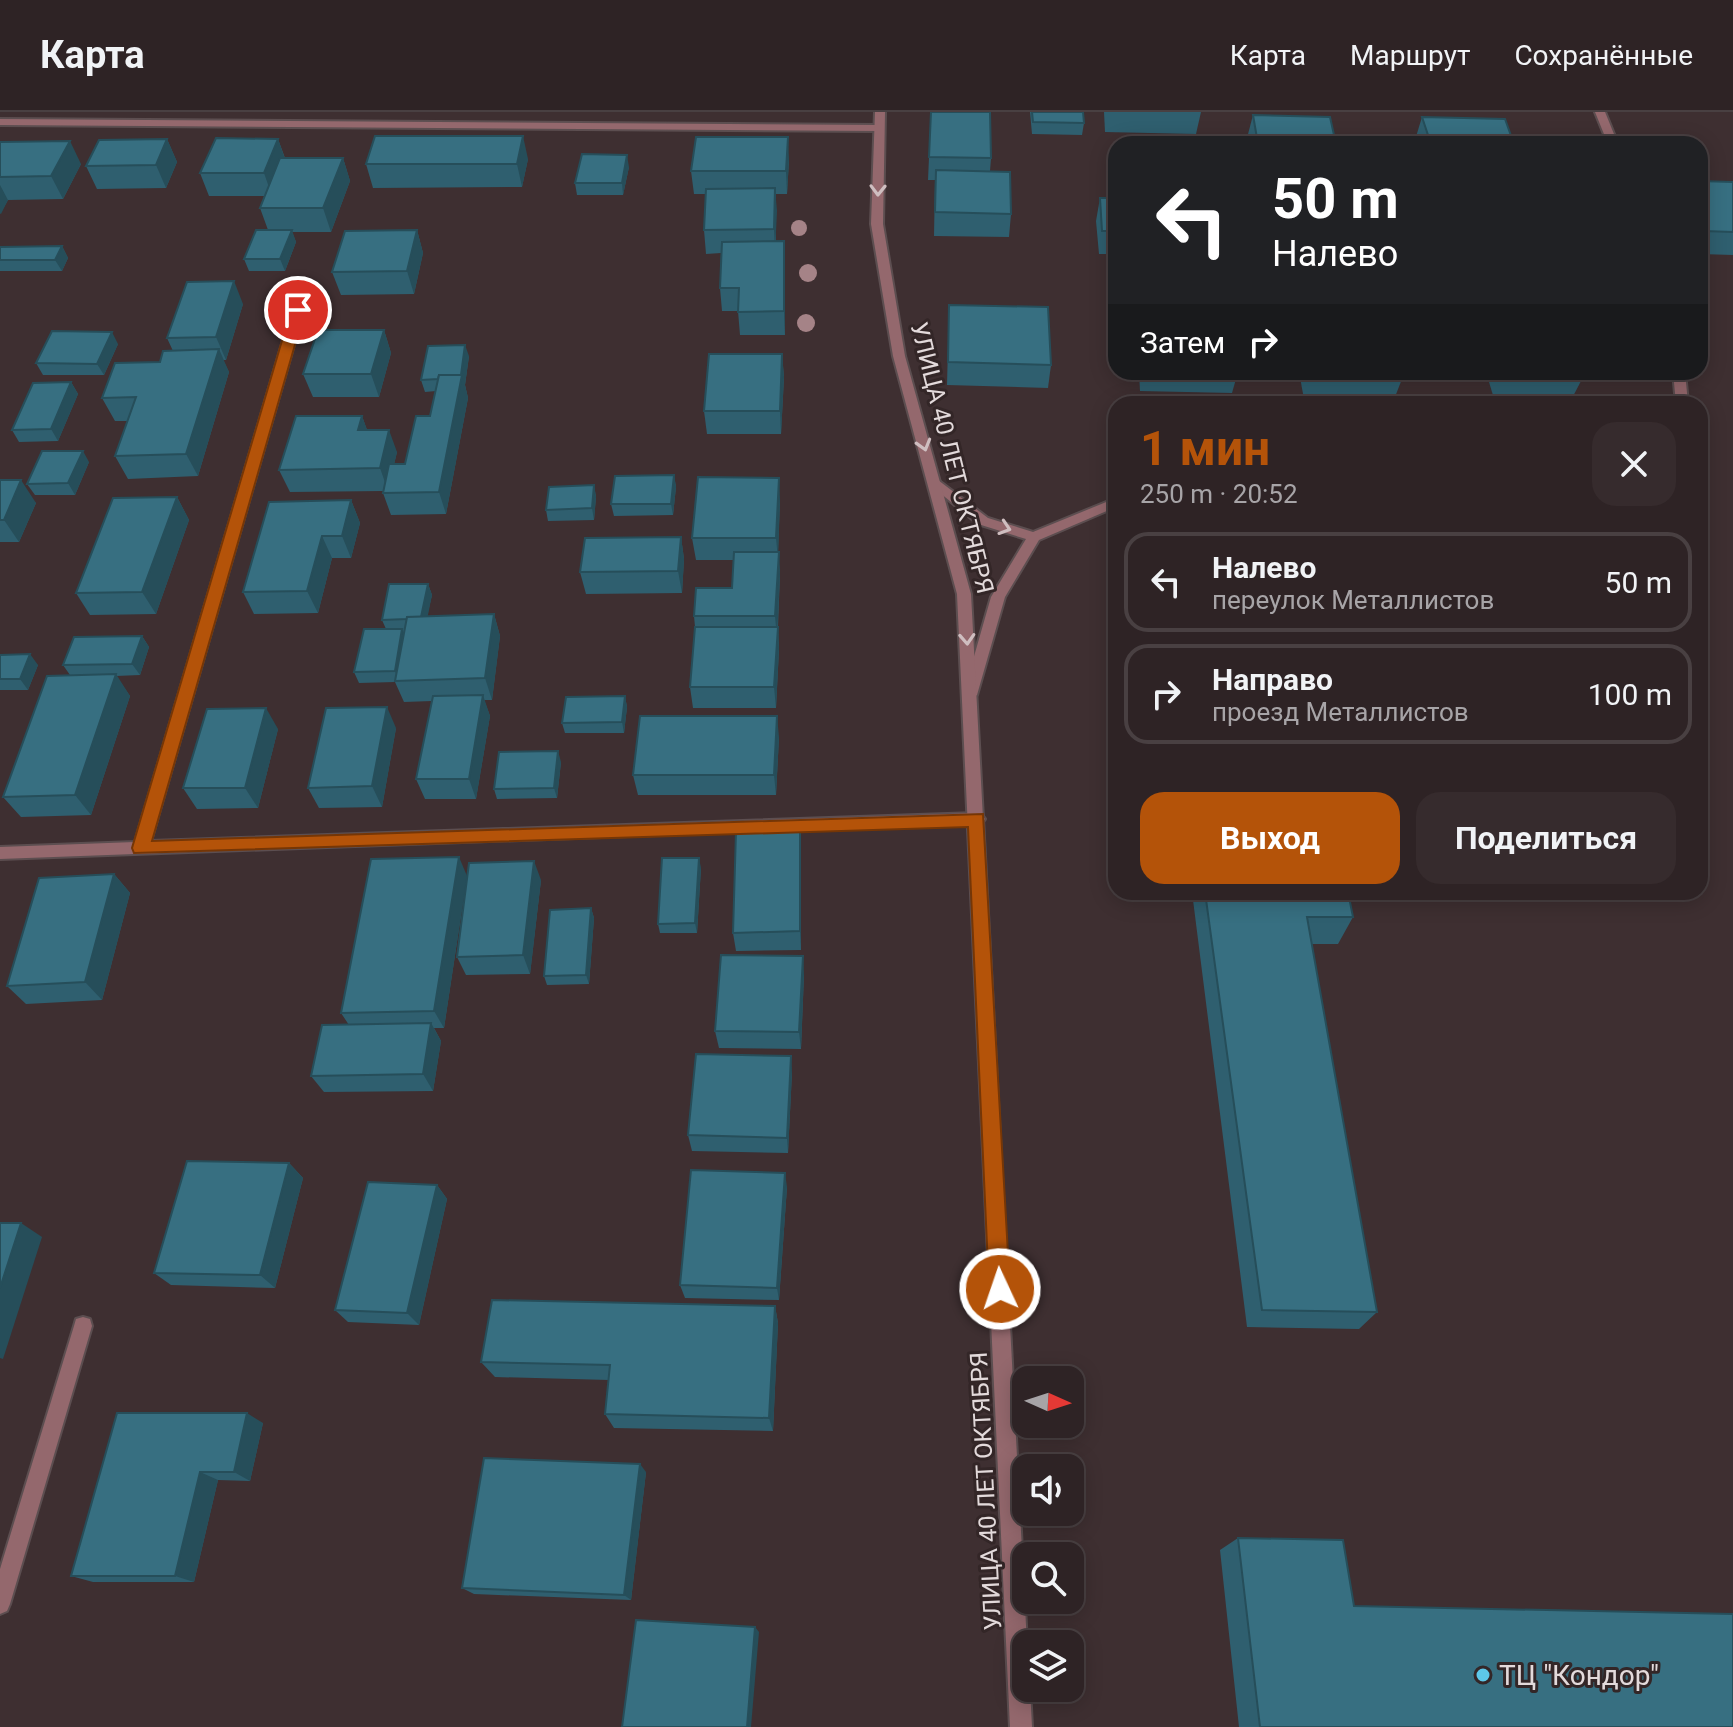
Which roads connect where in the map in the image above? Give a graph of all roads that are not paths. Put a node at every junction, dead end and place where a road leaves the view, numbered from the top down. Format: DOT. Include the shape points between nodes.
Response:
graph roads {
  1 [pos="880,112"];
  2 [pos="1600,112"];
  3 [pos="0,122"];
  4 [pos="879,128"];
  5 [pos="1610,136"];
  6 [pos="298,310"];
  7 [pos="934,481"];
  8 [pos="1108,505"];
  9 [pos="1034,537"];
  10 [pos="969,697"];
  11 [pos="977,819"];
  12 [pos="141,848"];
  13 [pos="0,853"];
  14 [pos="83,1326"];
  15 [pos="0,1604"];
  16 [pos="1021,1727"];
  1 -- 4 [label="street, УЛИЦА 40 ЛЕТ ОКТЯБРЯ"];
  2 -- 5 [label="street"];
  3 -- 4 [label="street"];
  4 -- 7 [label="street, УЛИЦА 40 ЛЕТ ОКТЯБРЯ, one-way" via="877,224 899,356"];
  6 -- 12 [label="street"];
  7 -- 9 [label="street, one-way" via="983,521"];
  7 -- 10 [label="street, УЛИЦА 40 ЛЕТ ОКТЯБРЯ, one-way" via="964,594"];
  8 -- 9 [label="street"];
  9 -- 10 [label="street" via="998,597"];
  10 -- 11 [label="street, УЛИЦА 40 ЛЕТ ОКТЯБРЯ"];
  11 -- 12 [label="street"];
  11 -- 16 [label="street, УЛИЦА 40 ЛЕТ ОКТЯБРЯ"];
  12 -- 13 [label="street"];
  14 -- 15 [label="street"];
}
